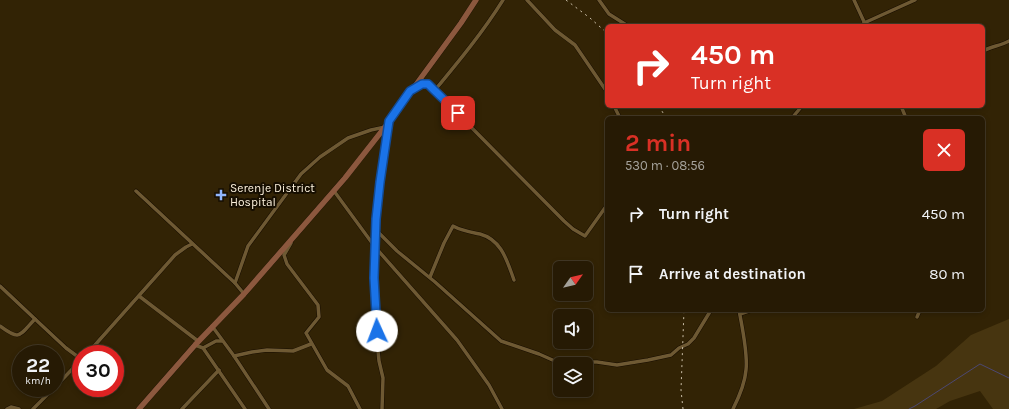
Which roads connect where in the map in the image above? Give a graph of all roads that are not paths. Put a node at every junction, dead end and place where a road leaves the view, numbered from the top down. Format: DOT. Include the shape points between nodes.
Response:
graph roads {
  1 [pos="476,0"];
  2 [pos="503,0"];
  3 [pos="527,0"];
  4 [pos="599,0"];
  5 [pos="854,0"];
  6 [pos="914,0"];
  7 [pos="625,24"];
  8 [pos="865,24"];
  9 [pos="1009,41"];
  10 [pos="985,50"];
  11 [pos="605,89"];
  12 [pos="434,90"];
  13 [pos="410,91"];
  14 [pos="800,108"];
  15 [pos="794,116"];
  16 [pos="389,121"];
  17 [pos="385,127"];
  18 [pos="136,191"];
  19 [pos="334,191"];
  20 [pos="605,208"];
  21 [pos="299,230"];
  22 [pos="376,230"];
  23 [pos="192,244"];
  24 [pos="375,247"];
  25 [pos="430,277"];
  26 [pos="514,280"];
  27 [pos="234,283"];
  28 [pos="0,286"];
  29 [pos="244,294"];
  30 [pos="139,296"];
  31 [pos="710,312"];
  32 [pos="740,312"];
  33 [pos="919,312"];
  34 [pos="917,317"];
  35 [pos="35,319"];
  36 [pos="0,326"];
  37 [pos="212,326"];
  38 [pos="222,341"];
  39 [pos="196,343"];
  40 [pos="311,344"];
  41 [pos="95,345"];
  42 [pos="203,348"];
  43 [pos="72,353"];
  44 [pos="234,356"];
  45 [pos="72,370"];
  46 [pos="219,370"];
  47 [pos="64,378"];
  48 [pos="46,397"];
  49 [pos="7,409"];
  50 [pos="19,409"];
  51 [pos="33,409"];
  52 [pos="139,409"];
  53 [pos="182,409"];
  54 [pos="245,409"];
  55 [pos="269,409"];
  56 [pos="360,409"];
  57 [pos="382,409"];
  58 [pos="502,409"];
  59 [pos="733,409"];
  1 -- 13 [label="main road"];
  2 -- 12 [label="street" via="455,66"];
  3 -- 11 [label="street" via="555,30 575,45"];
  4 -- 7 [label="street" via="609,14"];
  5 -- 8 [label="street"];
  6 -- 8 [label="street"];
  9 -- 10 [label="street"];
  12 -- 13 [label="street" via="428,84 422,84"];
  12 -- 20 [label="street" via="584,236"];
  13 -- 16 [label="main road"];
  14 -- 15 [label="street"];
  16 -- 17 [label="main road"];
  16 -- 22 [label="street"];
  17 -- 19 [label="main road"];
  17 -- 27 [label="street" via="348,138 320,156 301,174 248,246"];
  18 -- 23 [label="street"];
  19 -- 21 [label="main road"];
  19 -- 24 [label="street"];
  21 -- 29 [label="main road"];
  21 -- 40 [label="street" via="284,256 287,264 318,305 319,317 306,333"];
  22 -- 24 [label="street"];
  22 -- 25 [label="street" via="397,251"];
  23 -- 27 [label="street"];
  23 -- 30 [label="street" via="175,255"];
  24 -- 57 [label="street" via="374,278 377,340 383,378"];
  24 -- 58 [label="street" via="457,340"];
  25 -- 26 [label="street" via="453,226 495,241 505,256"];
  25 -- 31 [label="street" via="501,341 557,362 617,365 671,355 694,338"];
  27 -- 29 [label="street"];
  28 -- 35 [label="street"];
  29 -- 37 [label="main road"];
  30 -- 39 [label="street"];
  30 -- 41 [label="street"];
  32 -- 59 [label="street" via="747,368"];
  33 -- 34 [label="street"];
  35 -- 36 [label="street" via="16,336"];
  35 -- 43 [label="street"];
  37 -- 38 [label="street"];
  37 -- 39 [label="main road"];
  38 -- 42 [label="street" via="216,340"];
  38 -- 44 [label="street"];
  39 -- 42 [label="street"];
  39 -- 52 [label="main road"];
  40 -- 44 [label="street" via="293,351 267,350"];
  40 -- 56 [label="street" via="327,370 348,386"];
  42 -- 46 [label="street"];
  44 -- 55 [label="street"];
  45 -- 47 [label="street"];
  46 -- 53 [label="street"];
  46 -- 54 [label="street"];
  48 -- 51 [label="street"];
  49 -- 50 [label="street"];
}
